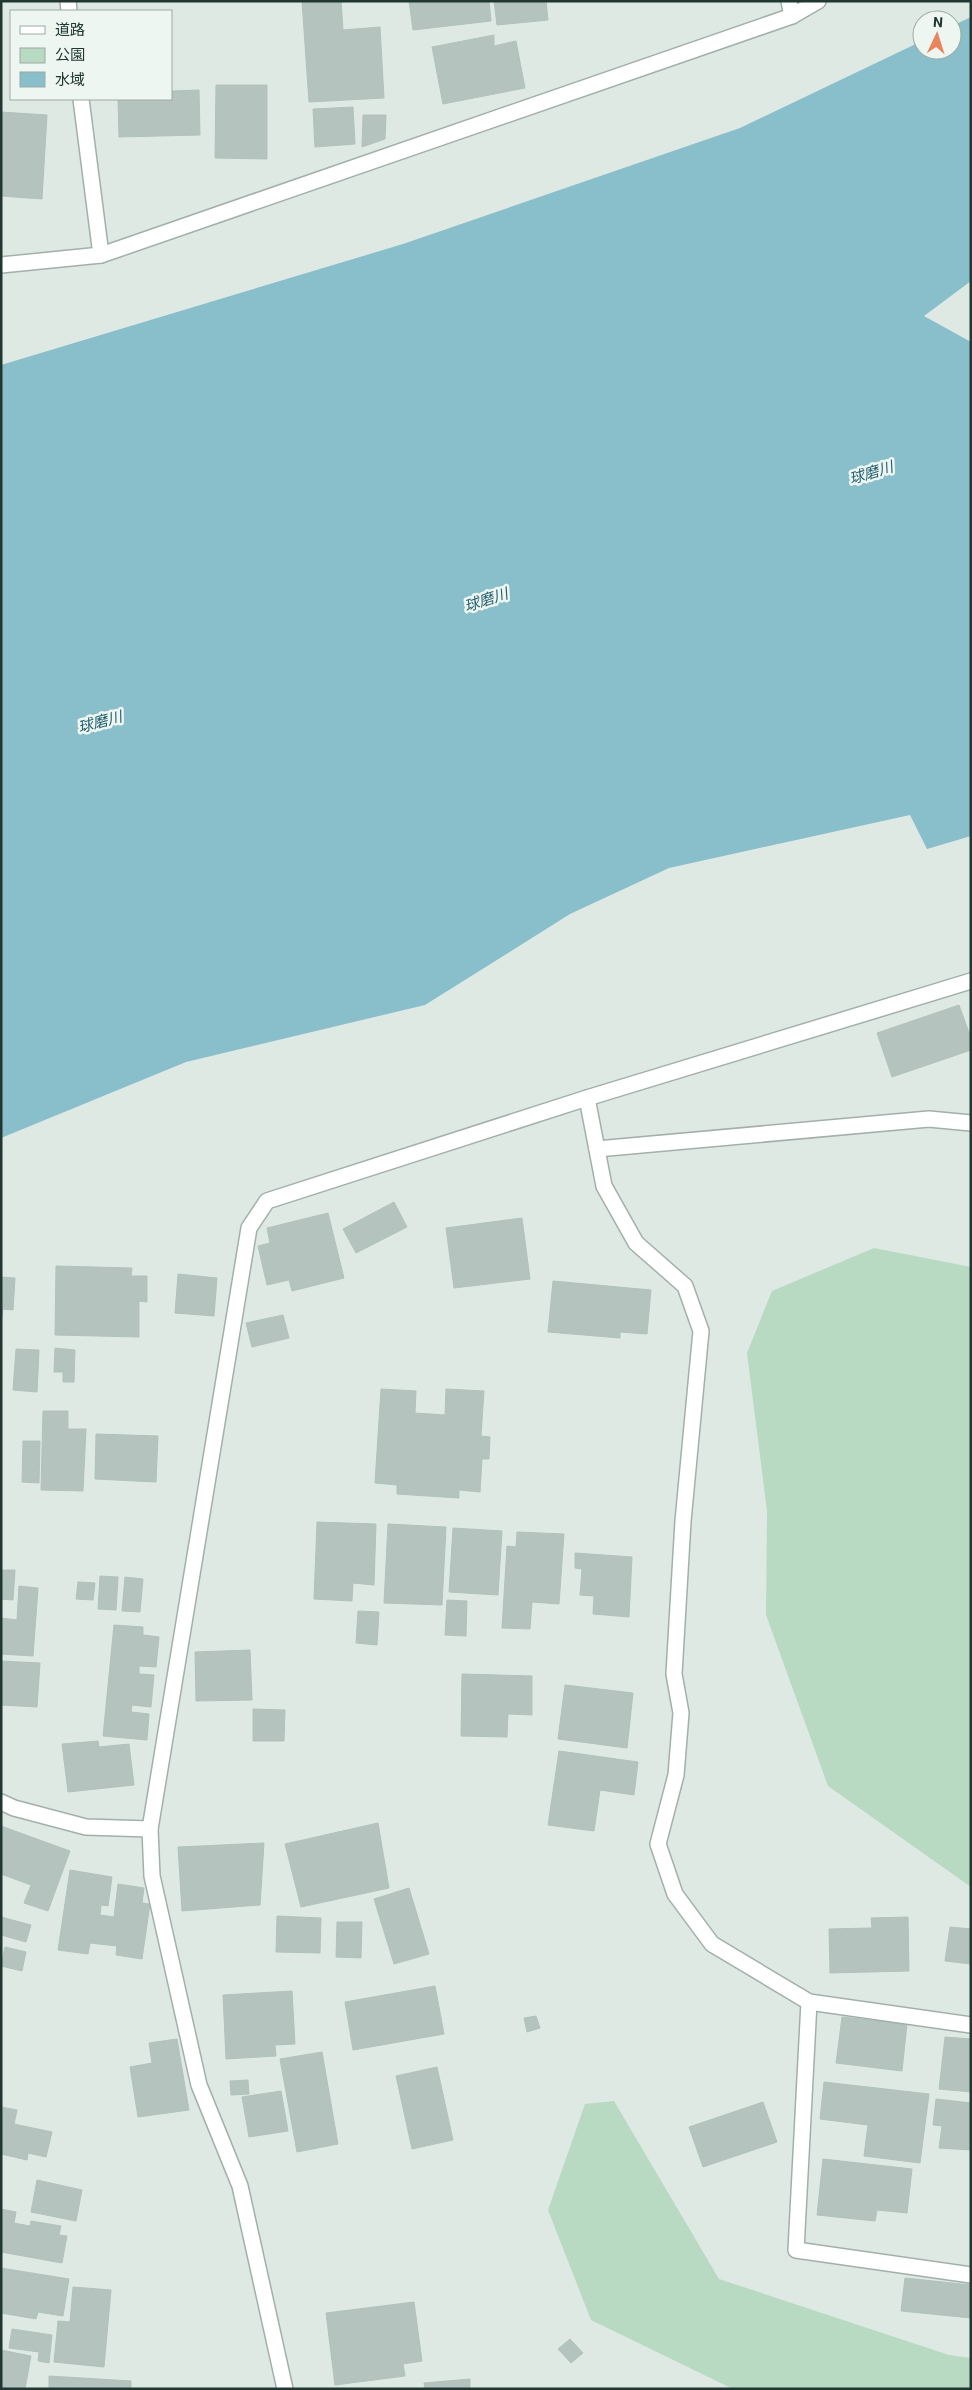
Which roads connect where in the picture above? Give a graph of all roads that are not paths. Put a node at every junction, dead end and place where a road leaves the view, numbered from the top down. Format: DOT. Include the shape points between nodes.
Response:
graph roads {
  1 [pos="818,1"];
  2 [pos="790,9"];
  3 [pos="81,100"];
  4 [pos="101,255"];
  5 [pos="1,265"];
  6 [pos="971,981"];
  7 [pos="587,1098"];
  8 [pos="971,1123"];
  9 [pos="597,1149"];
  10 [pos="1,1802"];
  11 [pos="150,1829"];
  12 [pos="809,2002"];
  13 [pos="971,2025"];
  14 [pos="971,2275"];
  15 [pos="285,2389"];
  1 -- 2 [label="street"];
  2 -- 4 [label="street"];
  3 -- 4 [label="street"];
  4 -- 5 [label="street"];
  6 -- 7 [label="street"];
  7 -- 9 [label="street"];
  7 -- 11 [label="street" via="267,1201 249,1228"];
  8 -- 9 [label="street" via="929,1119"];
  9 -- 12 [label="street" via="604,1186 636,1243 685,1286 701,1332 682,1521 674,1674 680,1713 676,1774 658,1844 675,1894 712,1944"];
  10 -- 11 [label="street" via="86,1828"];
  11 -- 15 [label="street" via="152,1876 199,2085 240,2186"];
  12 -- 13 [label="street"];
  12 -- 14 [label="street" via="796,2250"];
}
